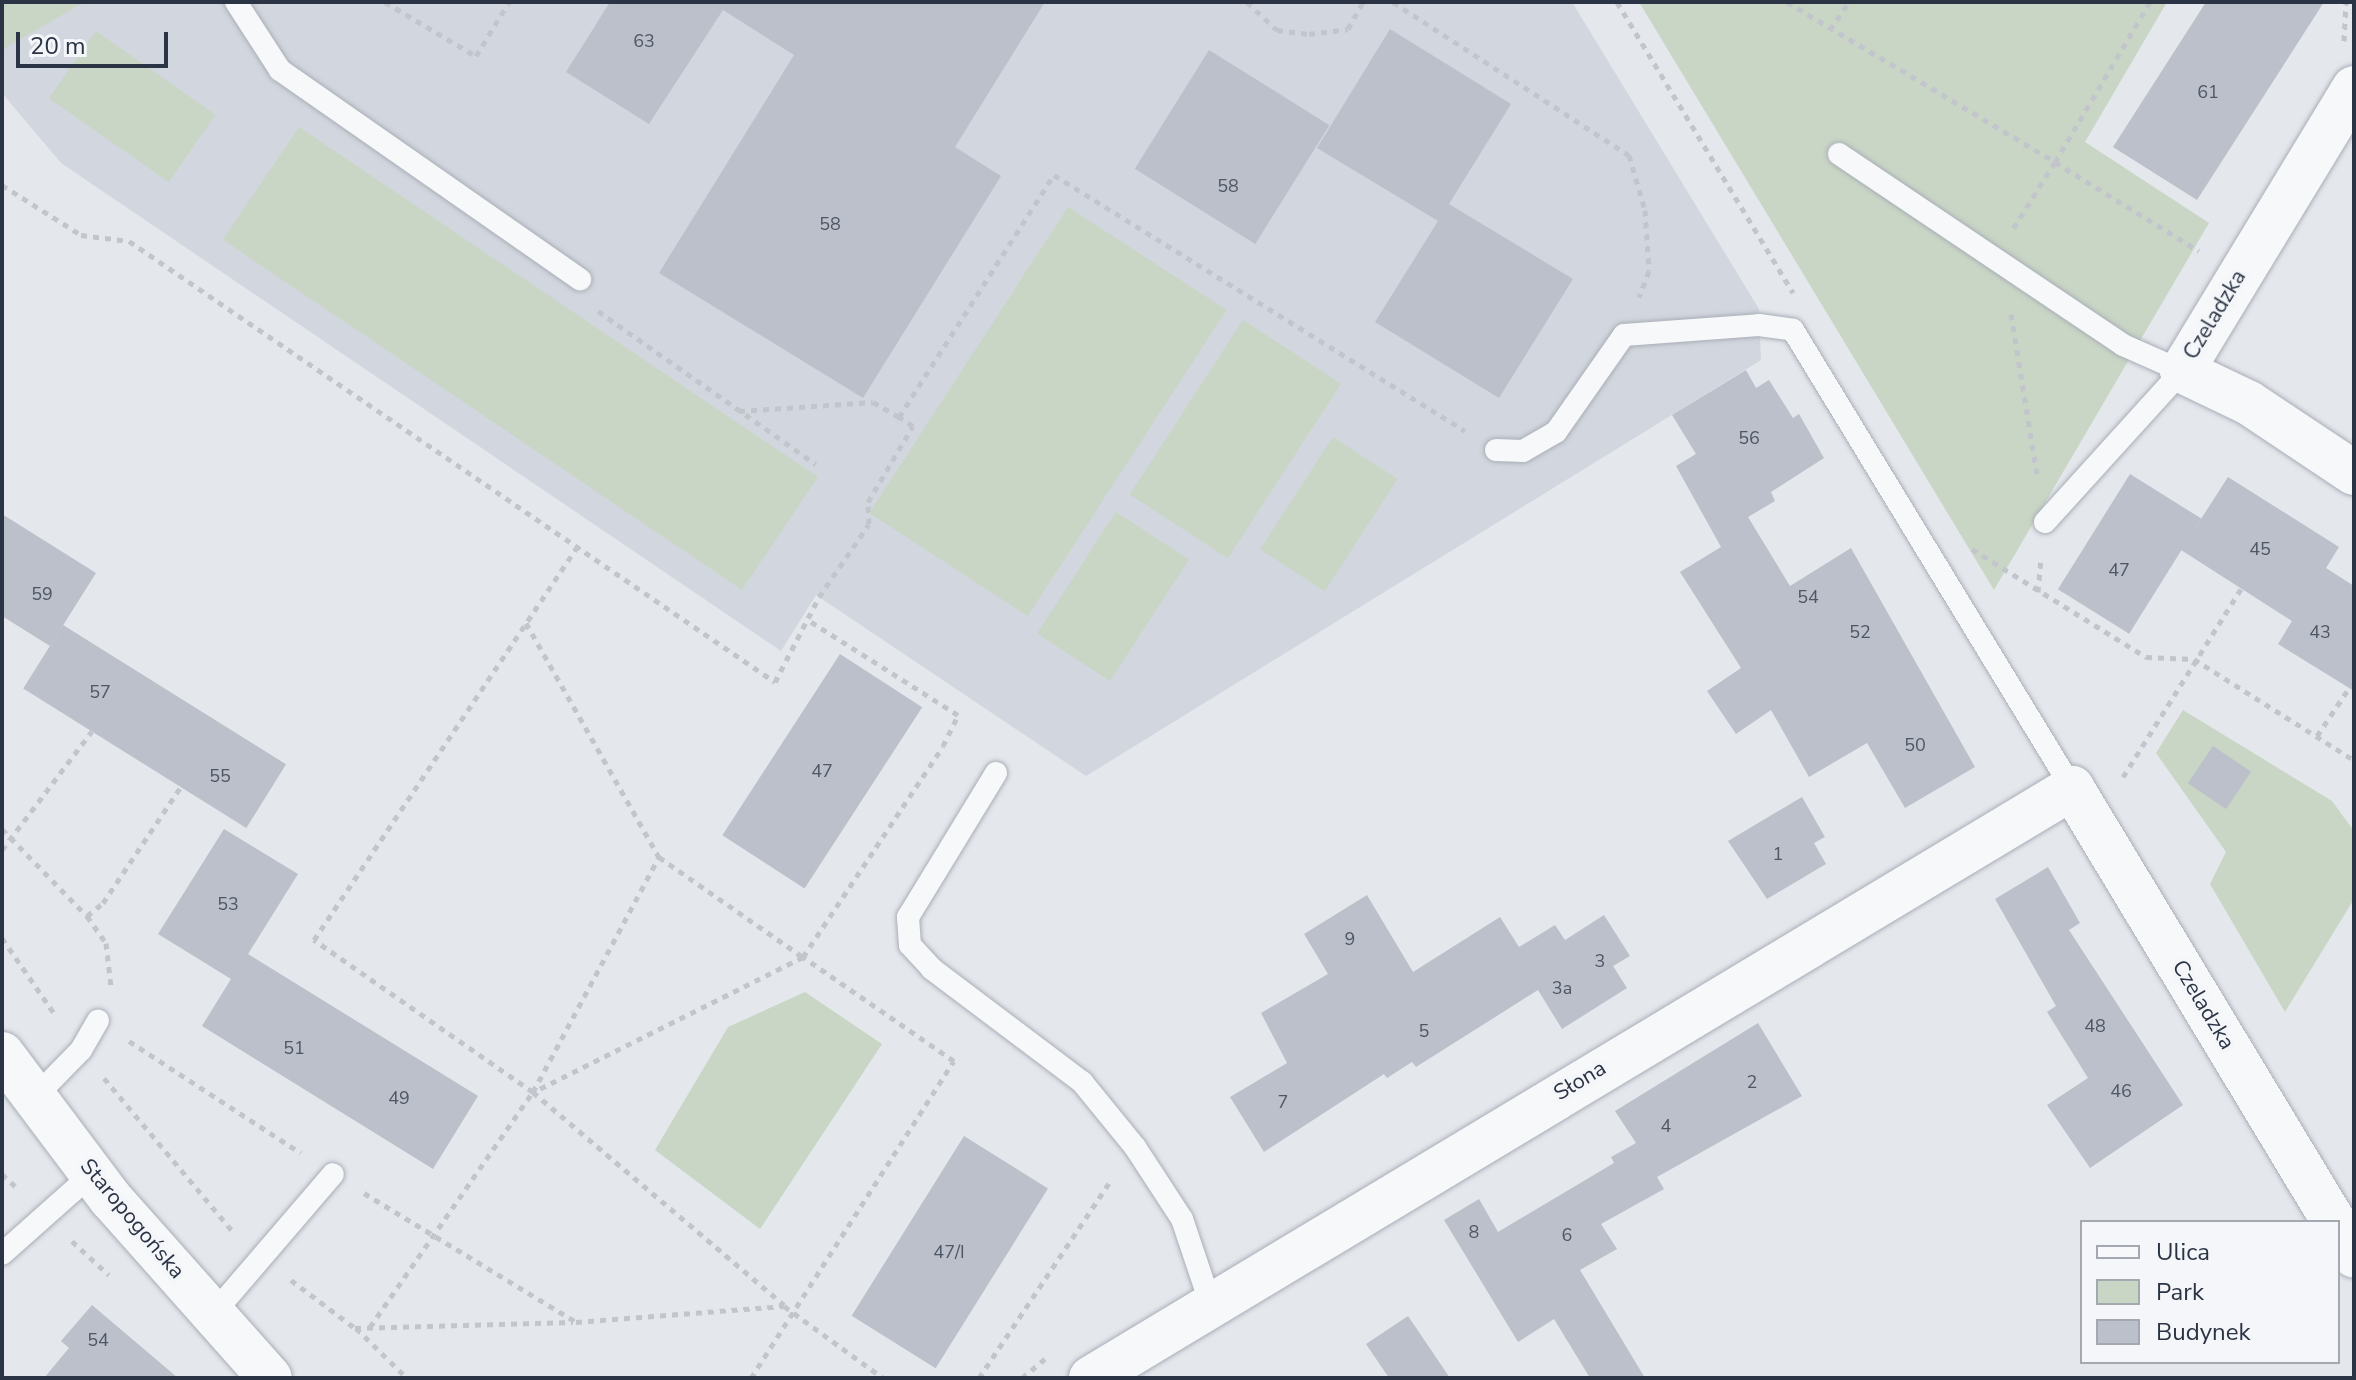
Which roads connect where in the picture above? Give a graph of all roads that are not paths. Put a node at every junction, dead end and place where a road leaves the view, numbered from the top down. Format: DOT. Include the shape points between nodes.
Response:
graph roads {
  1 [pos="236,2"];
  2 [pos="2349,68"];
  3 [pos="1839,154"];
  4 [pos="580,279"];
  5 [pos="2182,371"];
  6 [pos="1496,450"];
  7 [pos="2354,473"];
  8 [pos="2045,522"];
  9 [pos="996,773"];
  10 [pos="2072,788"];
  11 [pos="98,1021"];
  12 [pos="2,1054"];
  13 [pos="34,1098"];
  14 [pos="92,1174"];
  15 [pos="333,1174"];
  16 [pos="2333,1220"];
  17 [pos="2340,1232"];
  18 [pos="2,1254"];
  19 [pos="2354,1256"];
  20 [pos="1210,1302"];
  21 [pos="213,1314"];
  22 [pos="270,1378"];
  23 [pos="1091,1378"];
  1 -- 4 [label="lane" via="280,70"];
  2 -- 5 [label="street, Czeladzka"];
  3 -- 5 [label="lane" via="2123,345"];
  5 -- 7 [label="street, Czeladzka" via="2249,403"];
  5 -- 8 [label="lane"];
  6 -- 10 [label="lane" via="1523,451 1556,432 1624,335 1759,325 1793,330"];
  9 -- 20 [label="lane" via="908,917 910,945 932,969 1082,1082 1135,1147 1182,1219"];
  10 -- 16 [label="street, Czeladzka"];
  10 -- 20 [label="street, Słona"];
  11 -- 13 [label="lane" via="81,1050"];
  12 -- 13 [label="street, Staropogońska"];
  13 -- 14 [label="street, Staropogońska"];
  14 -- 18 [label="lane"];
  14 -- 21 [label="street, Staropogońska"];
  15 -- 21 [label="lane"];
  17 -- 19 [label="street"];
  20 -- 23 [label="street, Słona"];
  21 -- 22 [label="street, Staropogońska"];
}
